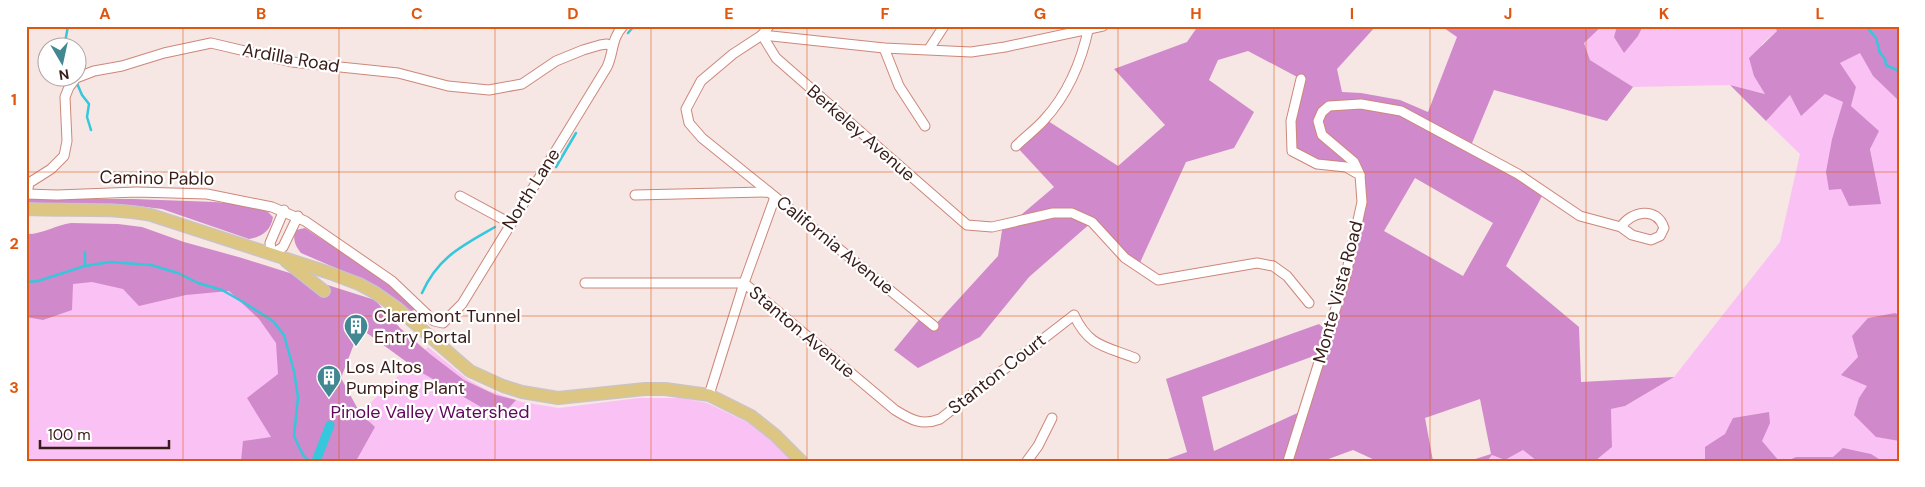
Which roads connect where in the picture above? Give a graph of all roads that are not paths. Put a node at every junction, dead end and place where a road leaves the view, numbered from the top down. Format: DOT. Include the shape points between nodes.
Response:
graph roads {
  1 [pos="624,26"];
  2 [pos="769,26"];
  3 [pos="944,26"];
  4 [pos="1104,26"];
  5 [pos="1089,28"];
  6 [pos="762,36"];
  7 [pos="612,46"];
  8 [pos="884,48"];
  9 [pos="929,50"];
  10 [pos="1301,79"];
  11 [pos="925,126"];
  12 [pos="1016,146"];
  13 [pos="1360,175"];
  14 [pos="27,194"];
  15 [pos="772,194"];
  16 [pos="635,195"];
  17 [pos="460,196"];
  18 [pos="26,209"];
  19 [pos="284,210"];
  20 [pos="298,216"];
  21 [pos="510,222"];
  22 [pos="1621,227"];
  23 [pos="278,256"];
  24 [pos="585,283"];
  25 [pos="744,283"];
  26 [pos="324,290"];
  27 [pos="1309,303"];
  28 [pos="438,323"];
  29 [pos="934,326"];
  30 [pos="1135,358"];
  31 [pos="709,395"];
  32 [pos="1052,418"];
  33 [pos="916,422"];
  34 [pos="795,459"];
  35 [pos="1027,461"];
  36 [pos="1288,461"];
  1 -- 7 [label="street"];
  2 -- 6 [label="street"];
  3 -- 9 [label="street"];
  4 -- 5 [label="street"];
  5 -- 9 [label="street" via="971,52"];
  5 -- 12 [label="street" via="1064,94 1045,119"];
  6 -- 8 [label="street"];
  6 -- 15 [label="street" via="733,54 701,81 686,109 689,123 702,138"];
  6 -- 27 [label="street, Berkeley Avenue" via="776,58 967,225 992,227 1053,213 1072,213 1092,222 1125,258 1158,280 1257,263 1273,266"];
  7 -- 14 [label="street, Ardilla Road" via="600,45 583,50 556,61 522,84 489,90 448,86 398,73 292,62 211,43 164,53 76,78 65,96 67,141 64,156 29,183"];
  7 -- 21 [label="street, North Lane" via="607,67"];
  8 -- 9 [label="street"];
  8 -- 11 [label="street" via="899,86"];
  10 -- 13 [label="street" via="1291,121 1292,151 1318,164 1346,167"];
  13 -- 22 [label="street" via="1354,162 1322,135 1318,121 1330,106 1361,104 1401,110 1518,174 1580,216"];
  13 -- 36 [label="street, Monte Vista Road" via="1362,202 1346,279"];
  14 -- 19 [label="street, Camino Pablo" via="207,194"];
  15 -- 16 [label="street, California Avenue"];
  15 -- 25 [label="street"];
  15 -- 29 [label="street, California Avenue"];
  17 -- 21 [label="street"];
  18 -- 23 [label="main road, Camino Pablo" via="126,210"];
  19 -- 20 [label="street, Camino Pablo"];
  19 -- 23 [label="street" via="270,243"];
  20 -- 23 [label="street"];
  20 -- 28 [label="street, Camino Pablo" via="392,281"];
  21 -- 28 [label="street, North Lane" via="462,304 446,321"];
  23 -- 26 [label="main road"];
  23 -- 31 [label="main road, Camino Pablo" via="374,292 470,371 503,386 558,398 644,389"];
  24 -- 25 [label="street, Stanton Avenue"];
  25 -- 31 [label="street"];
  25 -- 33 [label="street, Stanton Avenue" via="895,410"];
  30 -- 33 [label="street, Stanton Court" via="1094,342 1081,329 1074,315 940,419 930,423"];
  31 -- 34 [label="main road, Camino Pablo" via="751,416 775,435"];
  32 -- 35 [label="street"];
}
